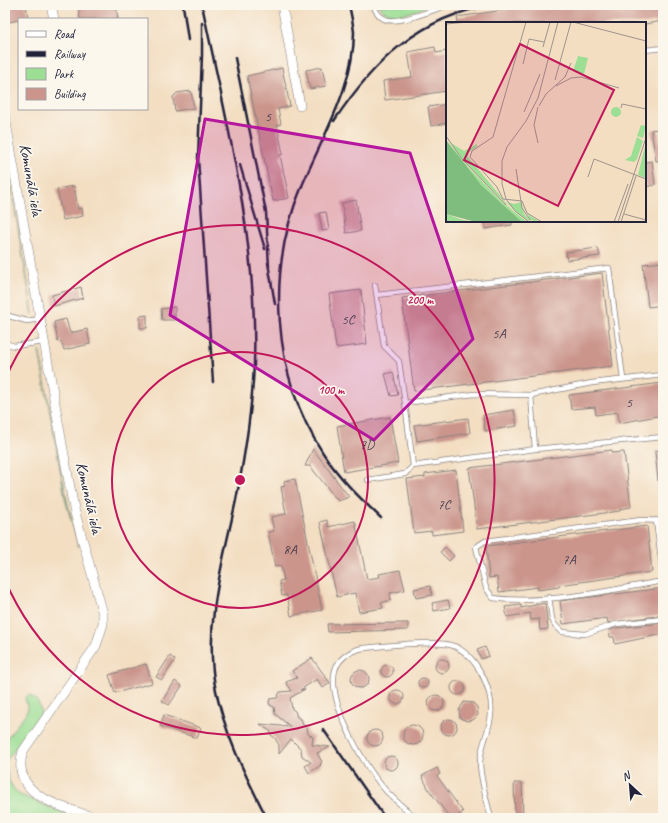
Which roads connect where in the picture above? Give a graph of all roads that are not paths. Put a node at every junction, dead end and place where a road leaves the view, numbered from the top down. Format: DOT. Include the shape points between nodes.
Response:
graph roads {
  1 [pos="51,5"];
  2 [pos="282,5"];
  3 [pos="373,5"];
  4 [pos="448,5"];
  5 [pos="54,18"];
  6 [pos="663,48"];
  7 [pos="646,50"];
  8 [pos="300,106"];
  9 [pos="5,117"];
  10 [pos="9,162"];
  11 [pos="375,285"];
  12 [pos="377,295"];
  13 [pos="5,315"];
  14 [pos="40,319"];
  15 [pos="5,342"];
  16 [pos="44,342"];
  17 [pos="663,375"];
  18 [pos="623,379"];
  19 [pos="531,395"];
  20 [pos="405,403"];
  21 [pos="663,437"];
  22 [pos="535,449"];
  23 [pos="413,466"];
  24 [pos="368,480"];
  25 [pos="656,520"];
  26 [pos="663,521"];
  27 [pos="663,574"];
  28 [pos="663,580"];
  29 [pos="549,597"];
  30 [pos="663,619"];
  31 [pos="95,818"];
  32 [pos="417,818"];
  33 [pos="491,818"];
  1 -- 5 [label="street"];
  2 -- 8 [label="street"];
  3 -- 4 [label="lane" via="379,15 388,20"];
  6 -- 7 [label="lane"];
  9 -- 10 [label="street, Komunālā iela"];
  10 -- 14 [label="street, Komunālā iela"];
  11 -- 12 [label="lane"];
  12 -- 18 [label="lane" via="609,268"];
  12 -- 20 [label="lane" via="384,346 399,360"];
  13 -- 14 [label="lane" via="27,321"];
  14 -- 16 [label="street, Komunālā iela"];
  15 -- 16 [label="lane" via="14,346"];
  16 -- 31 [label="street, Komunālā iela" via="74,509 103,614 103,624 96,646 23,750 20,767 24,780 32,792"];
  17 -- 18 [label="lane"];
  18 -- 19 [label="lane" via="592,382"];
  19 -- 20 [label="lane" via="474,394"];
  19 -- 22 [label="lane"];
  20 -- 23 [label="lane"];
  21 -- 22 [label="lane"];
  22 -- 23 [label="lane"];
  23 -- 24 [label="lane" via="405,474"];
  25 -- 26 [label="lane"];
  25 -- 27 [label="lane"];
  25 -- 29 [label="lane" via="485,541 476,547 486,588 493,598 514,601"];
  28 -- 29 [label="lane"];
  29 -- 30 [label="lane" via="552,619 562,632 585,634 616,624"];
  32 -- 33 [label="lane" via="386,791 372,773 340,715 334,676 341,659 355,650 445,644 464,652 471,659 485,684 492,705 480,765"];
}
